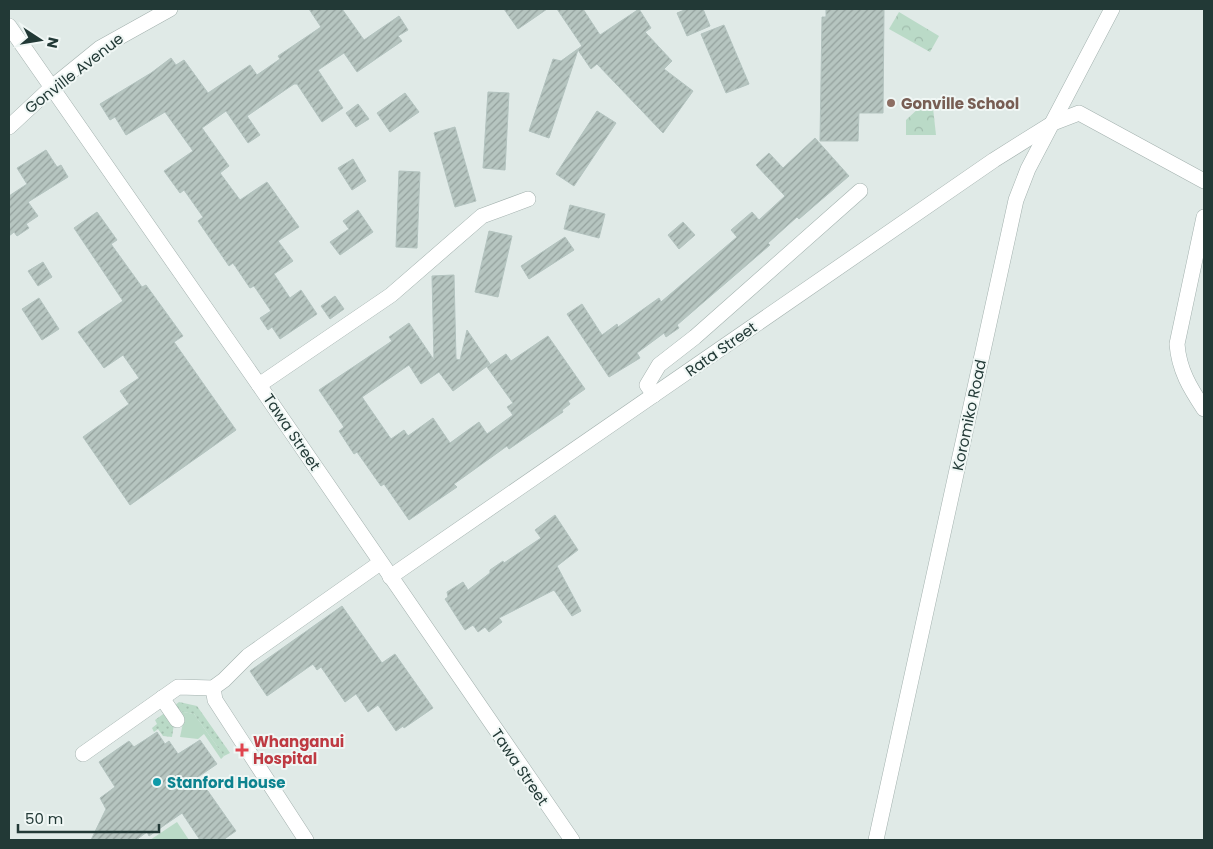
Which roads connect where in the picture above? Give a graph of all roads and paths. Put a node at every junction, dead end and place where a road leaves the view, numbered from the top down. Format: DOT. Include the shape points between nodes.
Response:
graph roads {
  1 [pos="170,9"];
  2 [pos="1112,9"];
  3 [pos="9,26"];
  4 [pos="52,87"];
  5 [pos="1053,123"];
  6 [pos="9,127"];
  7 [pos="1204,181"];
  8 [pos="860,191"];
  9 [pos="528,200"];
  10 [pos="1204,217"];
  11 [pos="259,385"];
  12 [pos="654,395"];
  13 [pos="1204,409"];
  14 [pos="380,563"];
  15 [pos="390,577"];
  16 [pos="213,688"];
  17 [pos="162,698"];
  18 [pos="177,720"];
  19 [pos="83,754"];
  20 [pos="306,840"];
  21 [pos="572,840"];
  22 [pos="876,840"];
  1 -- 4 [label="street, Gonville Avenue" via="100,48"];
  2 -- 5 [label="street, Koromiko Road"];
  3 -- 4 [label="street, Tawa Street"];
  4 -- 6 [label="street, Gonville Avenue"];
  4 -- 11 [label="street, Tawa Street"];
  5 -- 7 [label="street, Rata Street" via="1079,114"];
  5 -- 12 [label="street, Rata Street" via="994,160"];
  5 -- 22 [label="street, Koromiko Road" via="1028,169 1016,200"];
  8 -- 12 [label="street" via="659,365 647,385"];
  9 -- 11 [label="street" via="482,216 391,295"];
  10 -- 13 [label="street" via="1177,344 1183,376"];
  11 -- 14 [label="street, Tawa Street"];
  12 -- 15 [label="street, Rata Street"];
  14 -- 15 [label="street, Tawa Street"];
  14 -- 16 [label="street" via="248,656"];
  15 -- 21 [label="street, Tawa Street"];
  16 -- 17 [label="street" via="178,687"];
  16 -- 20 [label="street" via="215,700"];
  17 -- 18 [label="street"];
  17 -- 19 [label="street"];
}
